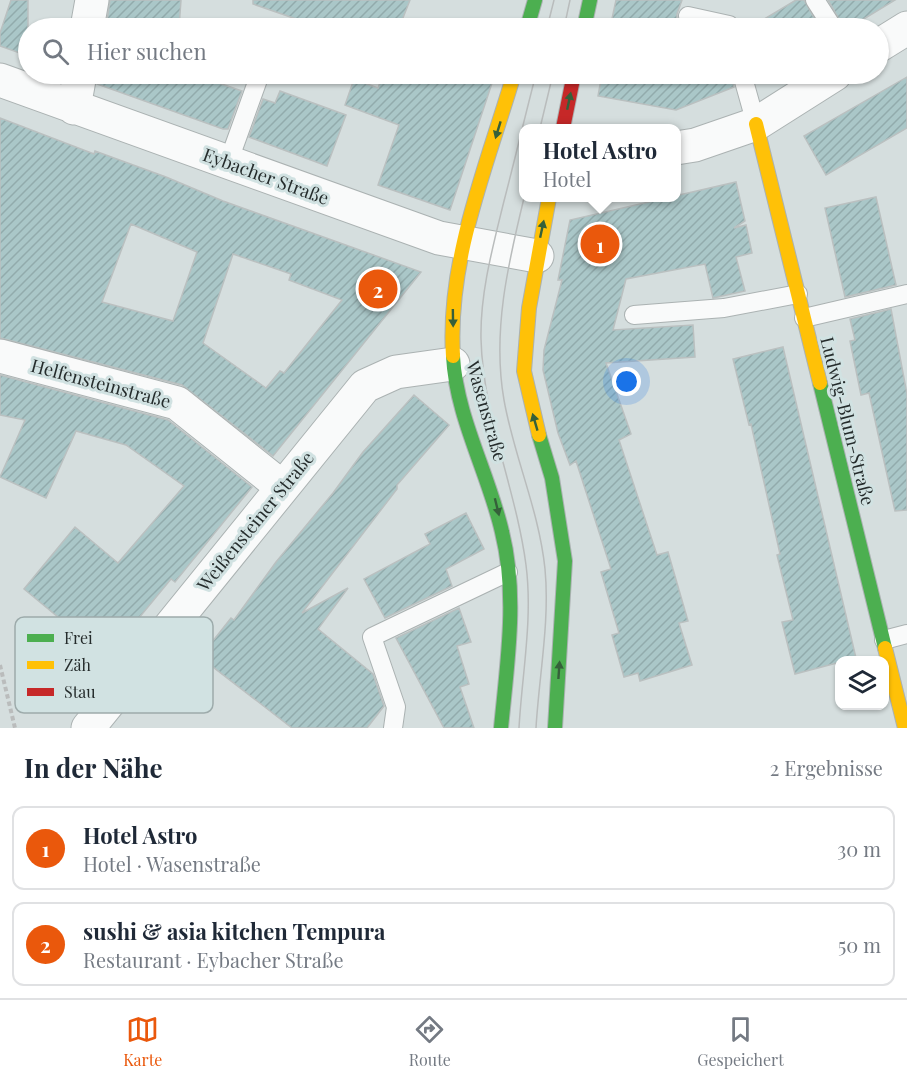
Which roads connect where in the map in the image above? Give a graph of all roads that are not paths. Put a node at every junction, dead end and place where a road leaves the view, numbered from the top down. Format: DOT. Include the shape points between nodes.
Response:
graph roads {
  1 [pos="92,0"];
  2 [pos="535,0"];
  3 [pos="590,0"];
  4 [pos="815,0"];
  5 [pos="688,15"];
  6 [pos="89,18"];
  7 [pos="530,18"];
  8 [pos="586,18"];
  9 [pos="699,18"];
  10 [pos="826,18"];
  11 [pos="907,28"];
  12 [pos="889,40"];
  13 [pos="0,80"];
  14 [pos="78,84"];
  15 [pos="256,84"];
  16 [pos="511,84"];
  17 [pos="572,84"];
  18 [pos="745,84"];
  19 [pos="819,84"];
  20 [pos="74,108"];
  21 [pos="564,124"];
  22 [pos="756,124"];
  23 [pos="681,147"];
  24 [pos="228,163"];
  25 [pos="548,202"];
  26 [pos="464,244"];
  27 [pos="537,256"];
  28 [pos="798,294"];
  29 [pos="907,294"];
  30 [pos="634,315"];
  31 [pos="804,318"];
  32 [pos="0,356"];
  33 [pos="453,364"];
  34 [pos="282,487"];
  35 [pos="508,572"];
  36 [pos="177,617"];
  37 [pos="907,634"];
  38 [pos="884,640"];
  39 [pos="100,713"];
  40 [pos="88,728"];
  41 [pos="393,728"];
  42 [pos="501,728"];
  43 [pos="555,728"];
  44 [pos="905,728"];
  1 -- 6 [label="street"];
  2 -- 7 [label="street"];
  3 -- 8 [label="street"];
  4 -- 10 [label="lane"];
  5 -- 9 [label="lane"];
  11 -- 12 [label="street"];
  13 -- 20 [label="street, Eybacher Straße"];
  14 -- 20 [label="street"];
  15 -- 24 [label="lane"];
  16 -- 26 [label="street, Wasenstraße, one-way"];
  21 -- 17 [label="street, one-way"];
  18 -- 22 [label="lane"];
  19 -- 22 [label="street"];
  20 -- 24 [label="street, Eybacher Straße"];
  22 -- 23 [label="street"];
  22 -- 28 [label="street, Ludwig-Blum-Straße"];
  24 -- 26 [label="street, Eybacher Straße"];
  27 -- 25 [label="street, one-way"];
  26 -- 27 [label="street, Eybacher Straße"];
  26 -- 33 [label="street, Wasenstraße, one-way" via="452,297"];
  43 -- 27 [label="street, one-way" via="565,561 552,478 524,371"];
  28 -- 30 [label="lane" via="724,308"];
  28 -- 31 [label="street, Ludwig-Blum-Straße"];
  29 -- 31 [label="lane"];
  31 -- 38 [label="street, Ludwig-Blum-Straße"];
  32 -- 34 [label="street, Helfensteinstraße" via="177,403"];
  33 -- 34 [label="street, Weißensteiner Straße" via="396,372 365,386"];
  33 -- 35 [label="street, Wasenstraße, one-way" via="493,491"];
  34 -- 36 [label="street, Weißensteiner Straße"];
  35 -- 41 [label="lane" via="372,637 396,707"];
  35 -- 42 [label="street, Wasenstraße" via="509,645"];
  37 -- 38 [label="lane"];
  38 -- 44 [label="street, Ludwig-Blum-Straße"];
  39 -- 40 [label="street, Weißensteiner Straße"];
}
